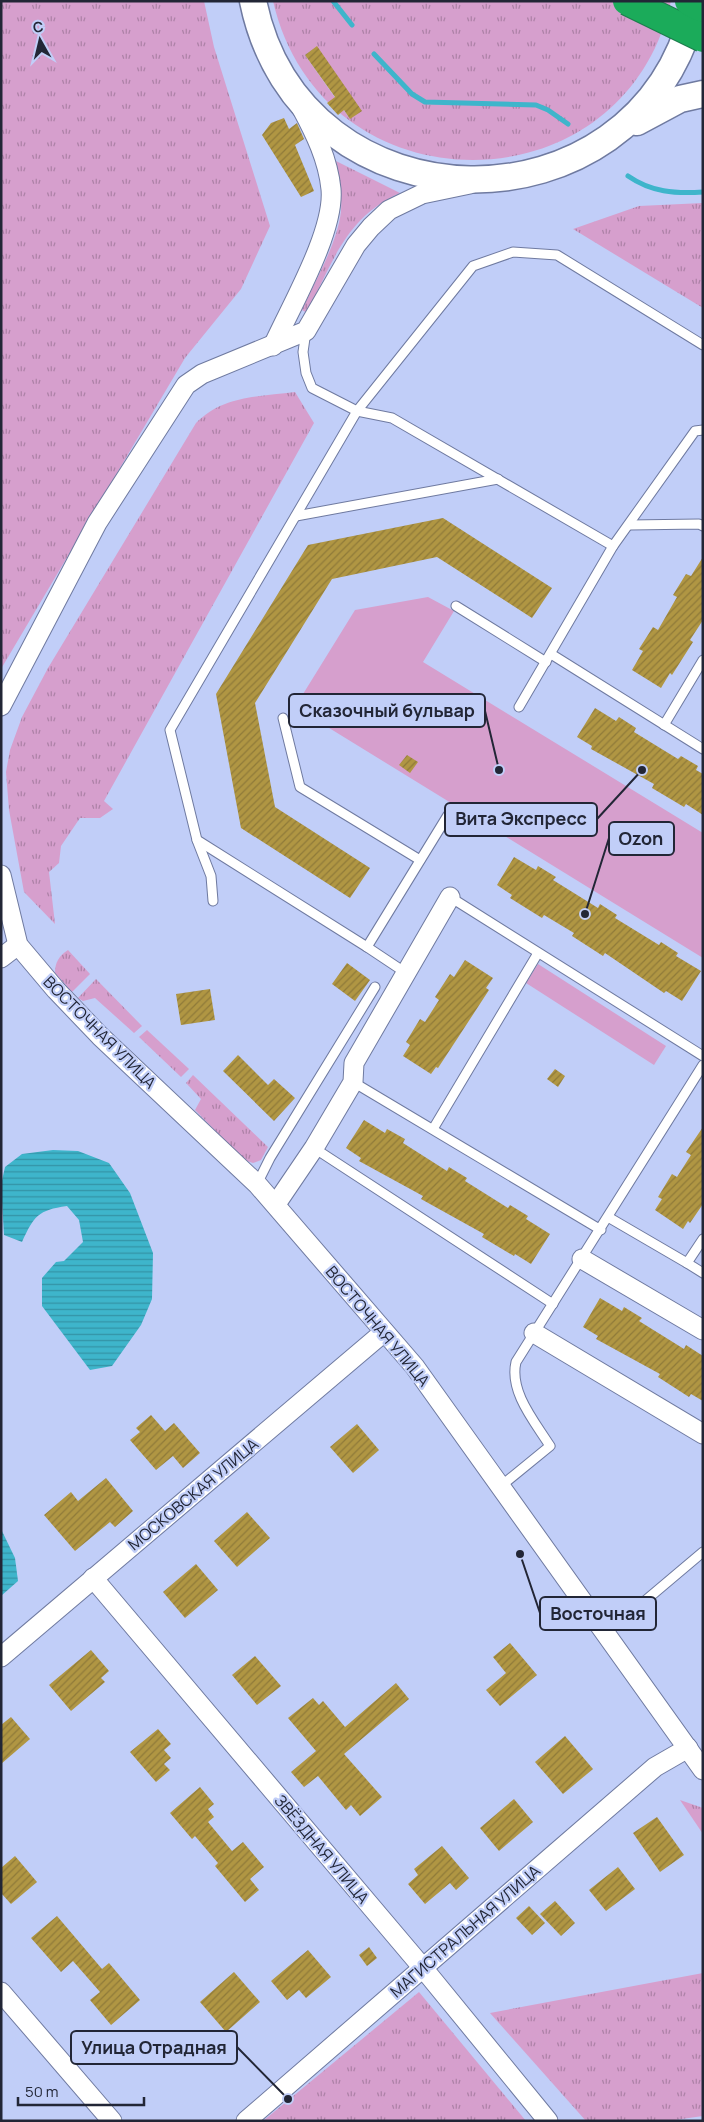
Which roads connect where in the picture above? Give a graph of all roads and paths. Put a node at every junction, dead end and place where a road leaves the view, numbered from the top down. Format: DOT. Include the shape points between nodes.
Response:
graph roads {
  1 [pos="253,1"];
  2 [pos="627,1"];
  3 [pos="689,1"];
  4 [pos="696,1"];
  5 [pos="703,8"];
  6 [pos="703,38"];
  7 [pos="286,80"];
  8 [pos="703,94"];
  9 [pos="595,146"];
  10 [pos="494,180"];
  11 [pos="306,331"];
  12 [pos="703,345"];
  13 [pos="273,346"];
  14 [pos="357,411"];
  15 [pos="703,430"];
  16 [pos="498,479"];
  17 [pos="296,516"];
  18 [pos="630,525"];
  19 [pos="703,526"];
  20 [pos="614,546"];
  21 [pos="456,606"];
  22 [pos="549,658"];
  23 [pos="703,660"];
  24 [pos="1,706"];
  25 [pos="519,707"];
  26 [pos="284,718"];
  27 [pos="664,725"];
  28 [pos="703,749"];
  29 [pos="448,816"];
  30 [pos="197,840"];
  31 [pos="420,860"];
  32 [pos="1,874"];
  33 [pos="450,897"];
  34 [pos="213,901"];
  35 [pos="18,945"];
  36 [pos="367,948"];
  37 [pos="538,953"];
  38 [pos="1,958"];
  39 [pos="406,973"];
  40 [pos="375,987"];
  41 [pos="703,1056"];
  42 [pos="703,1065"];
  43 [pos="353,1082"];
  44 [pos="433,1129"];
  45 [pos="314,1148"];
  46 [pos="257,1184"];
  47 [pos="276,1204"];
  48 [pos="608,1217"];
  49 [pos="601,1230"];
  50 [pos="703,1239"];
  51 [pos="582,1259"];
  52 [pos="687,1264"];
  53 [pos="703,1273"];
  54 [pos="553,1304"];
  55 [pos="703,1330"];
  56 [pos="384,1332"];
  57 [pos="534,1333"];
  58 [pos="703,1434"];
  59 [pos="500,1486"];
  60 [pos="703,1552"];
  61 [pos="93,1578"];
  62 [pos="603,1633"];
  63 [pos="1,1657"];
  64 [pos="688,1748"];
  65 [pos="703,1770"];
  66 [pos="423,1968"];
  67 [pos="1,1992"];
  68 [pos="112,2121"];
  69 [pos="246,2121"];
  70 [pos="548,2121"];
  1 -- 7 [label="main road" via="263,36"];
  2 -- 6 [label="highway, bridge"];
  3 -- 5 [label="highway, bridge"];
  4 -- 9 [label="main road" via="680,48 659,85 637,112"];
  7 -- 10 [label="main road" via="328,127 388,164 440,178"];
  7 -- 13 [label="street" via="322,148 331,191 325,233"];
  8 -- 9 [label="main road" via="664,106"];
  9 -- 10 [label="main road" via="547,169"];
  10 -- 11 [label="street" via="422,194 389,210 356,245"];
  11 -- 13 [label="street"];
  11 -- 14 [label="lane" via="303,352 312,388"];
  12 -- 14 [label="lane" via="557,255 513,252 473,266"];
  13 -- 24 [label="street" via="202,374 186,385 97,523"];
  14 -- 16 [label="lane" via="392,418"];
  14 -- 17 [label="lane"];
  15 -- 18 [label="lane" via="695,431"];
  16 -- 17 [label="lane"];
  16 -- 20 [label="lane"];
  17 -- 30 [label="lane" via="170,730"];
  18 -- 19 [label="lane"];
  18 -- 20 [label="lane"];
  20 -- 22 [label="lane"];
  21 -- 22 [label="lane"];
  22 -- 25 [label="lane"];
  22 -- 27 [label="lane"];
  23 -- 27 [label="lane"];
  26 -- 31 [label="lane" via="300,787"];
  27 -- 28 [label="lane"];
  29 -- 31 [label="lane"];
  30 -- 34 [label="lane" via="211,876"];
  30 -- 36 [label="lane"];
  31 -- 36 [label="lane"];
  32 -- 35 [label="street"];
  33 -- 37 [label="lane"];
  33 -- 39 [label="street"];
  35 -- 38 [label="street"];
  35 -- 46 [label="street, ВОСТОЧНАЯ УЛИЦА" via="100,1036"];
  36 -- 39 [label="lane"];
  37 -- 41 [label="lane"];
  37 -- 44 [label="lane"];
  39 -- 43 [label="street" via="354,1063"];
  40 -- 46 [label="lane"];
  42 -- 48 [label="lane"];
  43 -- 44 [label="lane"];
  43 -- 45 [label="street"];
  44 -- 49 [label="lane"];
  45 -- 47 [label="street"];
  45 -- 54 [label="lane"];
  46 -- 47 [label="street, ВОСТОЧНАЯ УЛИЦА"];
  47 -- 56 [label="street, ВОСТОЧНАЯ УЛИЦА"];
  48 -- 49 [label="lane"];
  48 -- 52 [label="lane"];
  49 -- 51 [label="lane"];
  50 -- 52 [label="lane"];
  51 -- 54 [label="lane"];
  51 -- 55 [label="street"];
  52 -- 53 [label="lane"];
  54 -- 57 [label="lane"];
  56 -- 59 [label="street, ВОСТОЧНАЯ УЛИЦА" via="415,1367"];
  56 -- 61 [label="street, МОСКОВСКАЯ УЛИЦА"];
  57 -- 58 [label="street"];
  57 -- 59 [label="lane" via="516,1362 513,1376 522,1402 550,1446"];
  59 -- 62 [label="street, ВОСТОЧНАЯ УЛИЦА"];
  60 -- 62 [label="lane"];
  61 -- 63 [label="street, МОСКОВСКАЯ УЛИЦА"];
  61 -- 66 [label="street, ЗВЁЗДНАЯ УЛИЦА"];
  62 -- 64 [label="street, ВОСТОЧНАЯ УЛИЦА"];
  64 -- 65 [label="street, ВОСТОЧНАЯ УЛИЦА"];
  64 -- 66 [label="street, МАГИСТРАЛЬНАЯ УЛИЦА" via="655,1767"];
  66 -- 69 [label="street, МАГИСТРАЛЬНАЯ УЛИЦА"];
  66 -- 70 [label="street, ЗВЁЗДНАЯ УЛИЦА"];
  67 -- 68 [label="street"];
}
